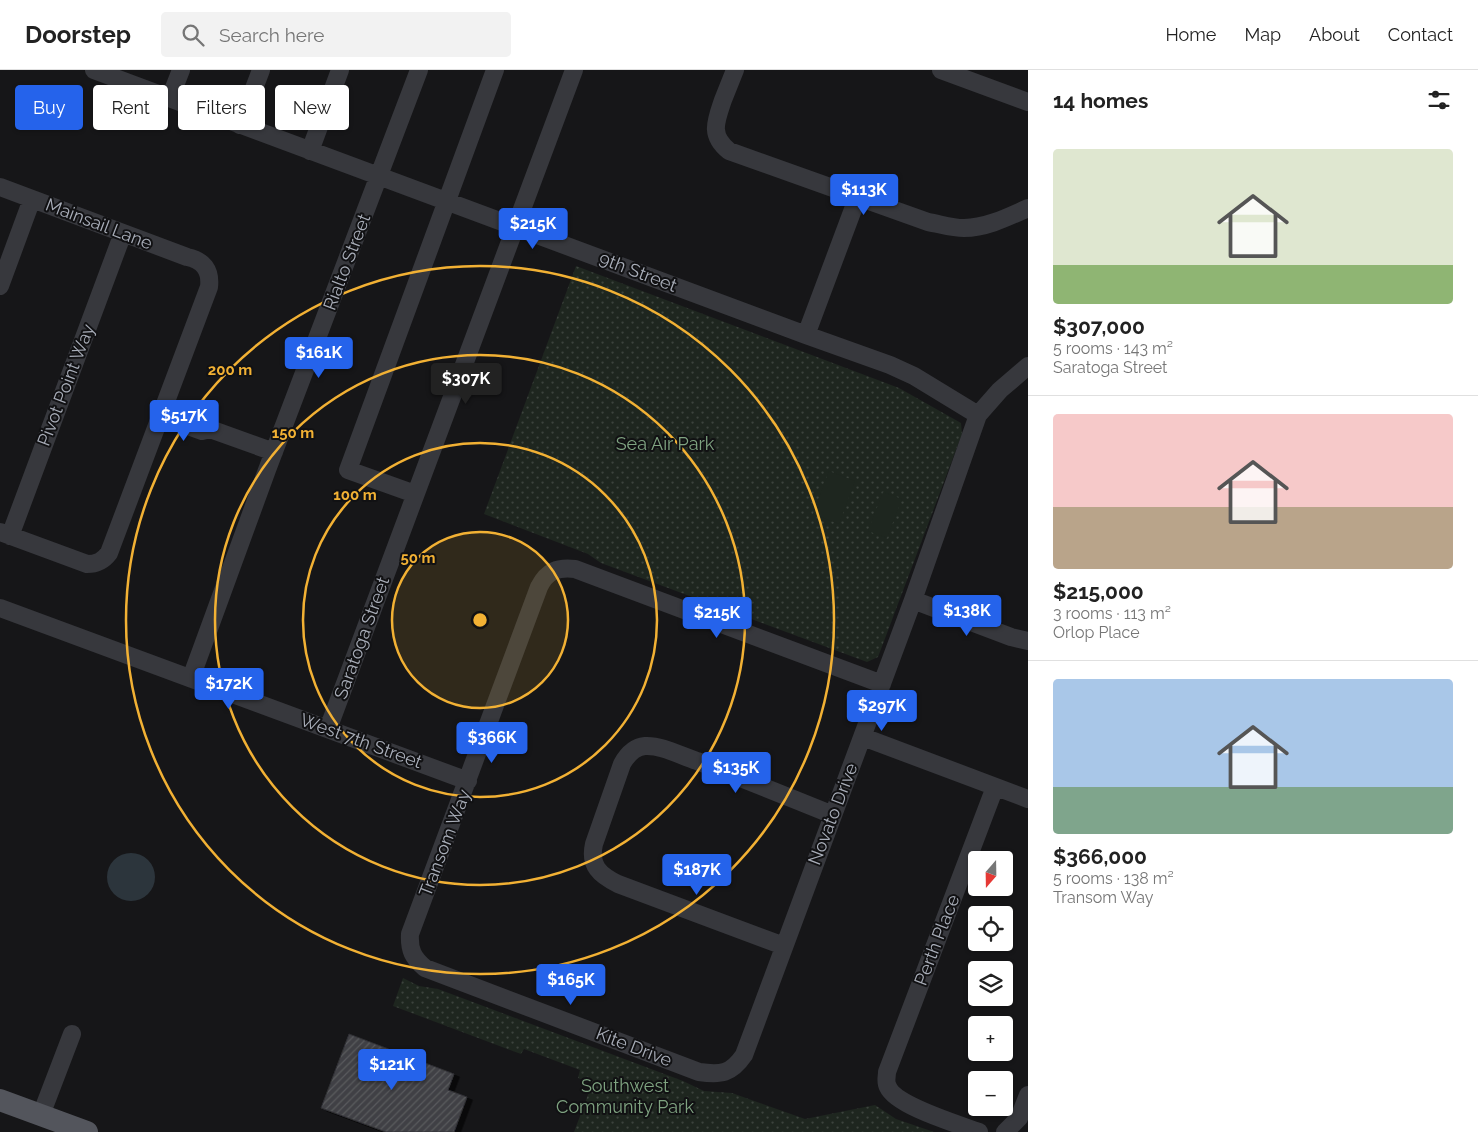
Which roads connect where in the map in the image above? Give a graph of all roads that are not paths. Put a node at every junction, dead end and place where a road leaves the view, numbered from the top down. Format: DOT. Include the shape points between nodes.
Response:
graph roads {
  1 [pos="181,70"];
  2 [pos="261,70"];
  3 [pos="340,70"];
  4 [pos="419,70"];
  5 [pos="495,70"];
  6 [pos="574,70"];
  7 [pos="735,70"];
  8 [pos="941,70"];
  9 [pos="98,71"];
  10 [pos="255,85"];
  11 [pos="170,98"];
  12 [pos="178,101"];
  13 [pos="1028,102"];
  14 [pos="253,130"];
  15 [pos="310,151"];
  16 [pos="380,176"];
  17 [pos="0,187"];
  18 [pos="858,196"];
  19 [pos="32,199"];
  20 [pos="447,201"];
  21 [pos="1028,208"];
  22 [pos="515,226"];
  23 [pos="123,233"];
  24 [pos="0,286"];
  25 [pos="806,336"];
  26 [pos="1028,366"];
  27 [pos="162,412"];
  28 [pos="978,415"];
  29 [pos="274,452"];
  30 [pos="415,494"];
  31 [pos="5,534"];
  32 [pos="913,600"];
  33 [pos="2,613"];
  34 [pos="1028,641"];
  35 [pos="191,678"];
  36 [pos="882,684"];
  37 [pos="328,729"];
  38 [pos="863,737"];
  39 [pos="468,781"];
  40 [pos="995,786"];
  41 [pos="1028,799"];
  42 [pos="833,815"];
  43 [pos="784,946"];
  44 [pos="412,954"];
  45 [pos="72,1034"];
  46 [pos="724,1073"];
  47 [pos="1028,1095"];
  48 [pos="0,1100"];
  49 [pos="41,1115"];
  50 [pos="87,1132"];
  51 [pos="979,1132"];
  52 [pos="1005,1132"];
  1 -- 11 [label="street"];
  2 -- 10 [label="street"];
  3 -- 15 [label="street"];
  4 -- 16 [label="street, Rialto Street"];
  5 -- 20 [label="street"];
  6 -- 22 [label="street, Saratoga Street"];
  7 -- 18 [label="street" via="715,126 721,145"];
  8 -- 13 [label="street"];
  9 -- 11 [label="street, 9th Street"];
  11 -- 12 [label="street, 9th Street"];
  14 -- 15 [label="street, 9th Street"];
  15 -- 16 [label="street, 9th Street"];
  16 -- 20 [label="street, 9th Street"];
  16 -- 29 [label="street, Rialto Street"];
  17 -- 19 [label="street, Mainsail Lane"];
  18 -- 21 [label="street" via="928,222 963,228 995,222"];
  18 -- 25 [label="street"];
  19 -- 23 [label="street, Mainsail Lane"];
  19 -- 24 [label="street"];
  20 -- 22 [label="street, 9th Street"];
  20 -- 30 [label="street" via="348,470"];
  22 -- 25 [label="street, 9th Street"];
  22 -- 30 [label="street, Saratoga Street"];
  23 -- 27 [label="street, Mainsail Lane" via="199,260 208,272 208,287"];
  23 -- 31 [label="street, Pivot Point Way"];
  25 -- 28 [label="street, 9th Street" via="914,376"];
  26 -- 28 [label="street, Novato Drive"];
  27 -- 29 [label="street" via="202,431 210,429"];
  27 -- 31 [label="street" via="109,553 98,563 82,563"];
  28 -- 32 [label="street, Novato Drive"];
  29 -- 35 [label="street, Rialto Street"];
  30 -- 37 [label="street, Saratoga Street"];
  32 -- 34 [label="street"];
  32 -- 36 [label="street, Novato Drive"];
  33 -- 35 [label="street, West 7th Street"];
  35 -- 37 [label="street, West 7th Street"];
  36 -- 38 [label="street, Novato Drive"];
  36 -- 39 [label="street, Transom Way" via="574,569 554,570 544,577 539,587"];
  37 -- 39 [label="street, West 7th Street"];
  38 -- 40 [label="street"];
  38 -- 42 [label="street, Novato Drive"];
  39 -- 44 [label="street, Transom Way" via="410,934"];
  40 -- 41 [label="street"];
  40 -- 51 [label="street, Perth Place" via="886,1080 892,1093 907,1104"];
  42 -- 43 [label="street, Novato Drive"];
  42 -- 43 [label="street" via="660,749 644,746 634,750 622,764 594,844 592,854 596,868 618,884"];
  43 -- 46 [label="street, Novato Drive" via="744,1055 737,1065"];
  44 -- 46 [label="street, Kite Drive" via="425,968 699,1072"];
  45 -- 49 [label="street"];
  47 -- 52 [label="street" via="1019,1118"];
  48 -- 49 [label="main road"];
  49 -- 50 [label="main road"];
}
